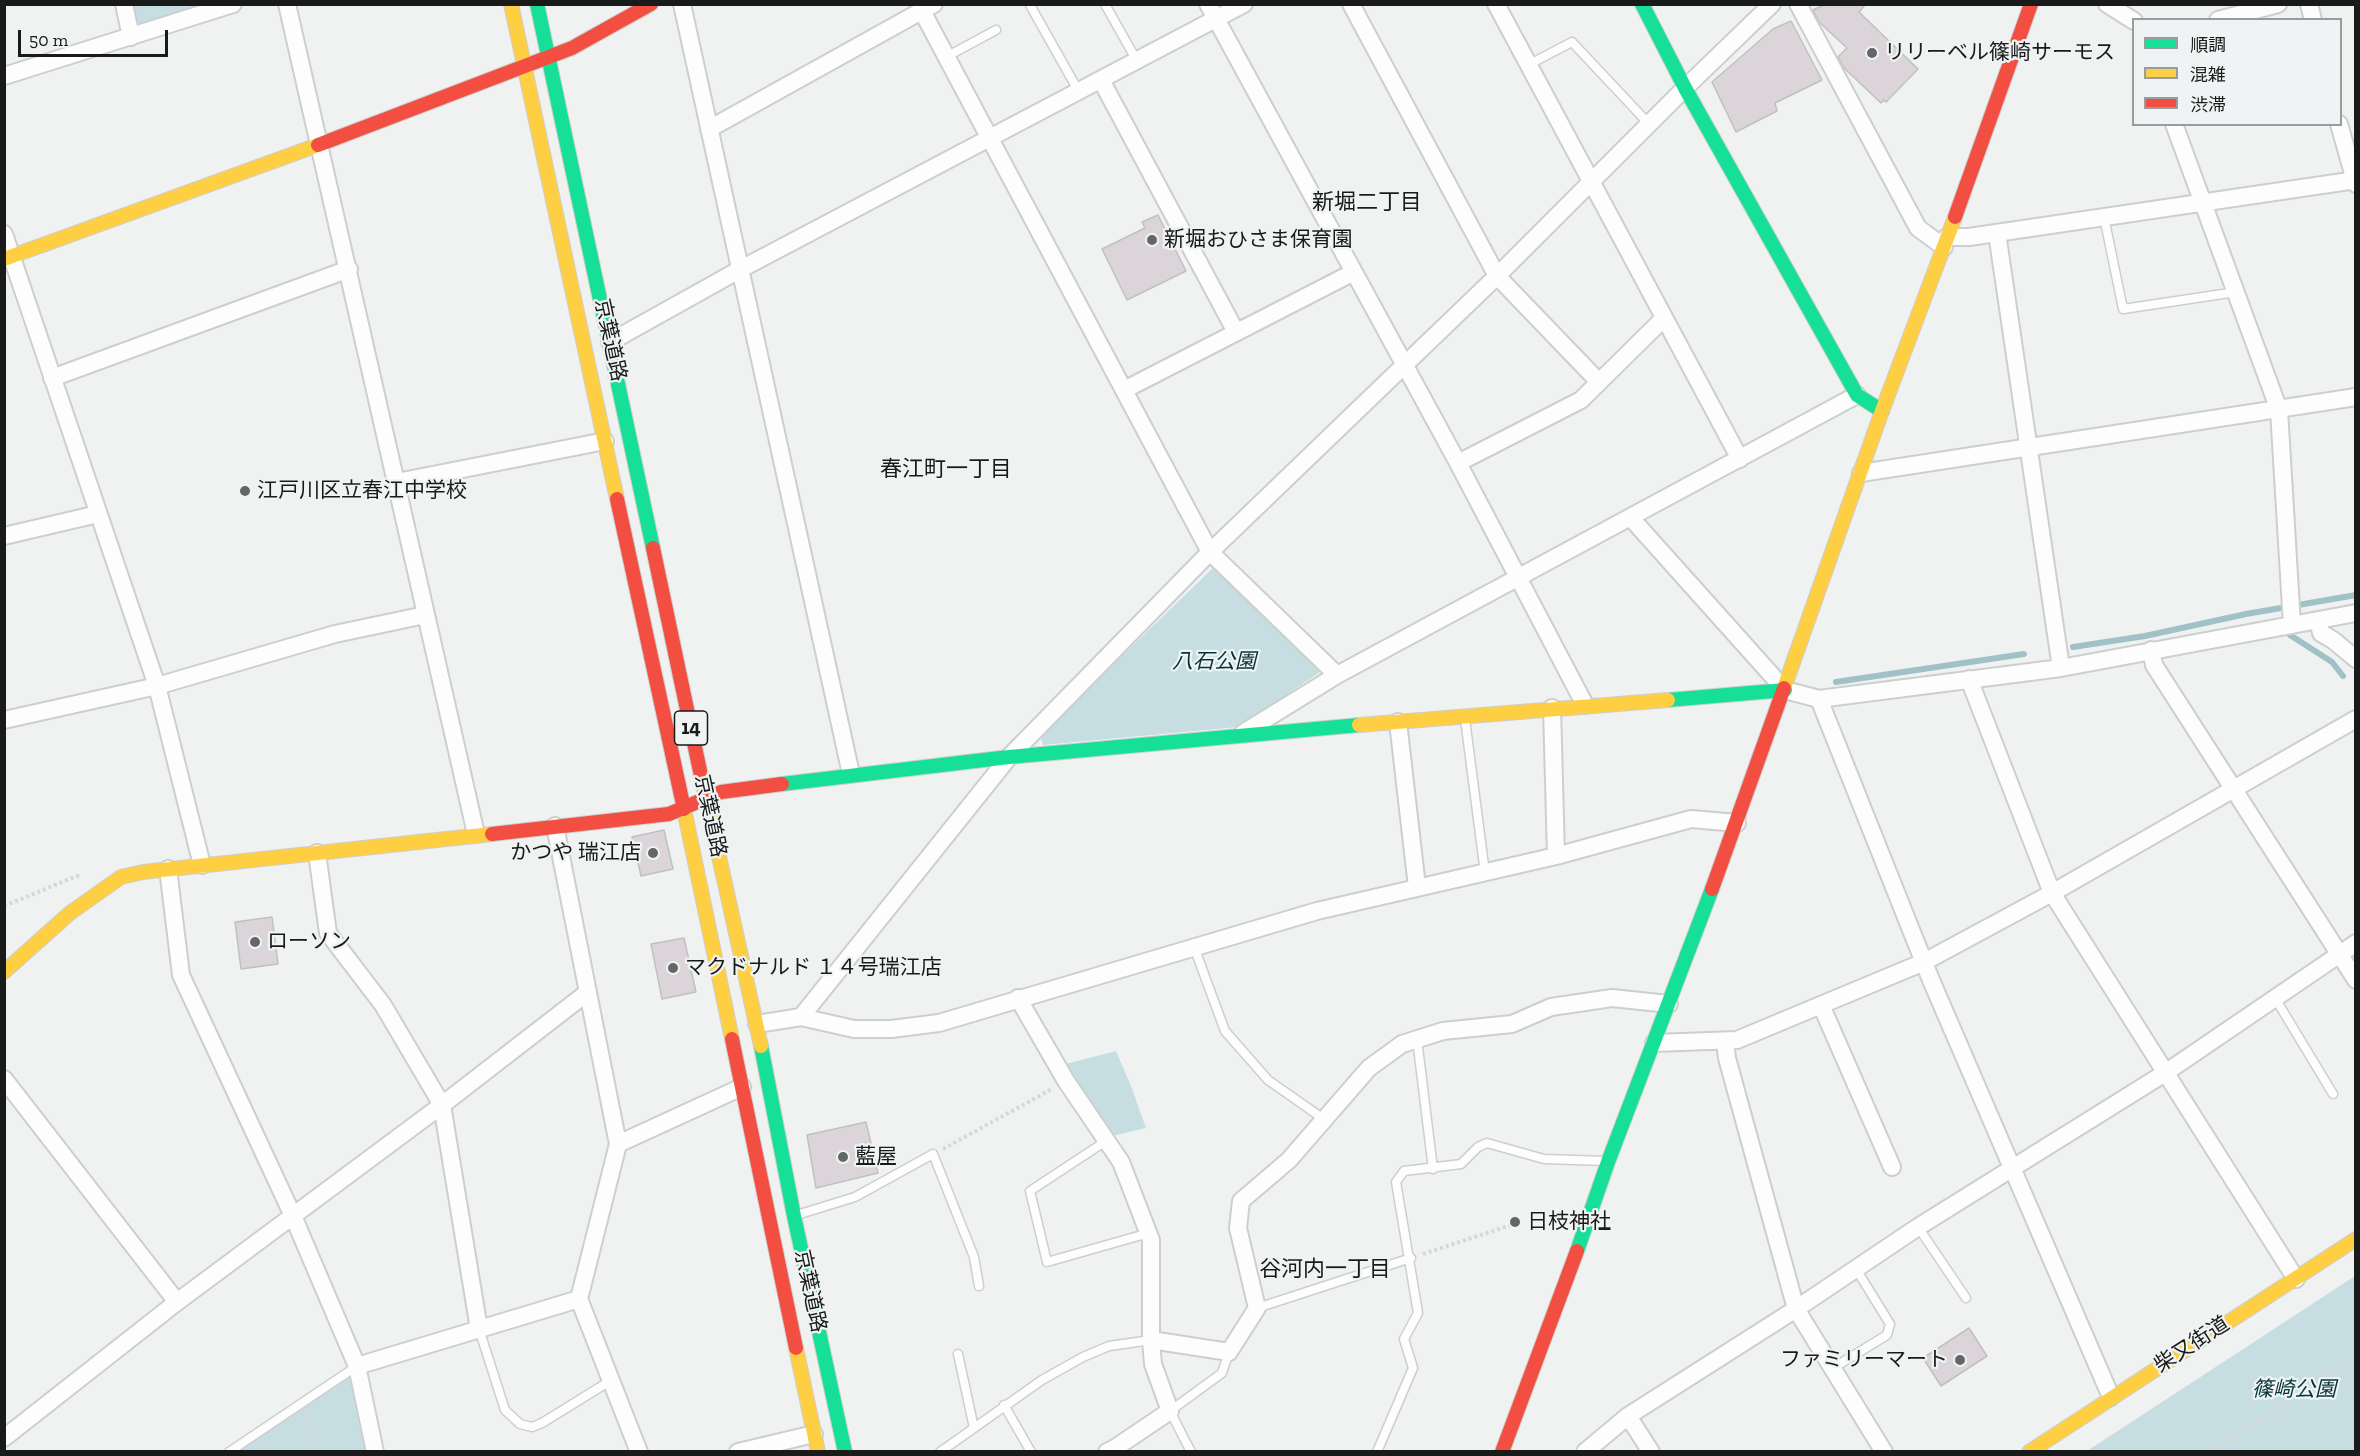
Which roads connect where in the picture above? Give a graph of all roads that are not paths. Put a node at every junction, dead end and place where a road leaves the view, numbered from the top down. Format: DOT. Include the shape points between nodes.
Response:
graph roads {
  1 [pos="124,4"];
  2 [pos="233,4"];
  3 [pos="287,4"];
  4 [pos="512,4"];
  5 [pos="537,4"];
  6 [pos="651,4"];
  7 [pos="682,4"];
  8 [pos="1208,4"];
  9 [pos="1244,4"];
  10 [pos="1351,4"];
  11 [pos="1496,4"];
  12 [pos="1642,4"];
  13 [pos="1772,4"];
  14 [pos="1798,4"];
  15 [pos="2031,4"];
  16 [pos="2107,4"];
  17 [pos="2278,4"];
  18 [pos="1030,5"];
  19 [pos="1106,6"];
  20 [pos="928,8"];
  21 [pos="2226,18"];
  22 [pos="1216,19"];
  23 [pos="2132,20"];
  24 [pos="996,30"];
  25 [pos="131,37"];
  26 [pos="946,57"];
  27 [pos="548,58"];
  28 [pos="1137,62"];
  29 [pos="1528,65"];
  30 [pos="524,67"];
  31 [pos="4,76"];
  32 [pos="1101,80"];
  33 [pos="1685,88"];
  34 [pos="1079,92"];
  35 [pos="1649,124"];
  36 [pos="2175,126"];
  37 [pos="2340,126"];
  38 [pos="709,129"];
  39 [pos="990,139"];
  40 [pos="320,144"];
  41 [pos="2355,181"];
  42 [pos="1590,182"];
  43 [pos="2203,201"];
  44 [pos="2104,217"];
  45 [pos="1997,233"];
  46 [pos="4,234"];
  47 [pos="1945,242"];
  48 [pos="8,258"];
  49 [pos="349,269"];
  50 [pos="739,270"];
  51 [pos="1354,272"];
  52 [pos="1497,276"];
  53 [pos="2236,292"];
  54 [pos="1663,319"];
  55 [pos="1236,333"];
  56 [pos="610,342"];
  57 [pos="1405,366"];
  58 [pos="52,378"];
  59 [pos="1599,382"];
  60 [pos="1124,390"];
  61 [pos="1857,395"];
  62 [pos="2355,397"];
  63 [pos="2279,410"];
  64 [pos="1881,411"];
  65 [pos="605,441"];
  66 [pos="2029,447"];
  67 [pos="1740,459"];
  68 [pos="1458,464"];
  69 [pos="1861,473"];
  70 [pos="397,482"];
  71 [pos="98,514"];
  72 [pos="1631,518"];
  73 [pos="4,536"];
  74 [pos="1210,552"];
  75 [pos="1517,580"];
  76 [pos="2355,613"];
  77 [pos="425,615"];
  78 [pos="2318,620"];
  79 [pos="2292,625"];
  80 [pos="2151,650"];
  81 [pos="2355,659"];
  82 [pos="2061,668"];
  83 [pos="1337,675"];
  84 [pos="1970,679"];
  85 [pos="157,686"];
  86 [pos="1785,690"];
  87 [pos="1819,699"];
  88 [pos="1585,705"];
  89 [pos="1552,708"];
  90 [pos="1464,716"];
  91 [pos="2355,719"];
  92 [pos="4,720"];
  93 [pos="1398,722"];
  94 [pos="1238,736"];
  95 [pos="1009,757"];
  96 [pos="851,774"];
  97 [pos="2233,788"];
  98 [pos="705,797"];
  99 [pos="684,809"];
  100 [pos="1737,823"];
  101 [pos="555,826"];
  102 [pos="476,834"];
  103 [pos="317,853"];
  104 [pos="1557,856"];
  105 [pos="202,865"];
  106 [pos="168,869"];
  107 [pos="1485,874"];
  108 [pos="1418,887"];
  109 [pos="2052,893"];
  110 [pos="2355,943"];
  111 [pos="1194,947"];
  112 [pos="2339,954"];
  113 [pos="1924,962"];
  114 [pos="4,972"];
  115 [pos="2355,980"];
  116 [pos="588,992"];
  117 [pos="1018,998"];
  118 [pos="2275,998"];
  119 [pos="1669,1004"];
  120 [pos="1821,1005"];
  121 [pos="801,1017"];
  122 [pos="756,1024"];
  123 [pos="1417,1039"];
  124 [pos="1725,1042"];
  125 [pos="1654,1043"];
  126 [pos="2166,1072"];
  127 [pos="4,1079"];
  128 [pos="742,1088"];
  129 [pos="2333,1094"];
  130 [pos="442,1105"];
  131 [pos="1325,1120"];
  132 [pos="1106,1141"];
  133 [pos="618,1144"];
  134 [pos="1608,1161"];
  135 [pos="1892,1167"];
  136 [pos="2012,1168"];
  137 [pos="1433,1169"];
  138 [pos="293,1216"];
  139 [pos="794,1216"];
  140 [pos="1918,1227"];
  141 [pos="1149,1233"];
  142 [pos="2355,1239"];
  143 [pos="1411,1258"];
  144 [pos="1856,1269"];
  145 [pos="2296,1279"];
  146 [pos="979,1286"];
  147 [pos="1966,1298"];
  148 [pos="579,1299"];
  149 [pos="177,1302"];
  150 [pos="1257,1308"];
  151 [pos="1796,1309"];
  152 [pos="479,1329"];
  153 [pos="1151,1340"];
  154 [pos="1229,1352"];
  155 [pos="958,1354"];
  156 [pos="357,1366"];
  157 [pos="1833,1368"];
  158 [pos="610,1381"];
  159 [pos="2111,1397"];
  160 [pos="1004,1405"];
  161 [pos="1170,1411"];
  162 [pos="1628,1416"];
  163 [pos="974,1428"];
  164 [pos="814,1434"];
  165 [pos="4,1438"];
  166 [pos="229,1452"];
  167 [pos="375,1452"];
  168 [pos="639,1452"];
  169 [pos="738,1452"];
  170 [pos="818,1452"];
  171 [pos="845,1452"];
  172 [pos="940,1452"];
  173 [pos="1031,1452"];
  174 [pos="1107,1452"];
  175 [pos="1191,1452"];
  176 [pos="1377,1452"];
  177 [pos="1502,1452"];
  178 [pos="1585,1452"];
  179 [pos="1651,1452"];
  180 [pos="1884,1452"];
  181 [pos="2029,1452"];
  1 -- 25 [label="street"];
  2 -- 25 [label="street"];
  3 -- 40 [label="street"];
  4 -- 30 [label="main road, 京葉道路 / 14"];
  5 -- 27 [label="main road, 京葉道路 / 14"];
  6 -- 27 [label="main road"];
  7 -- 38 [label="street"];
  8 -- 22 [label="street"];
  9 -- 22 [label="street"];
  10 -- 52 [label="street"];
  11 -- 29 [label="street"];
  12 -- 33 [label="main road"];
  13 -- 33 [label="street"];
  14 -- 47 [label="street" via="1918,228"];
  15 -- 47 [label="main road"];
  16 -- 23 [label="street"];
  17 -- 21 [label="street"];
  18 -- 34 [label="lane"];
  19 -- 28 [label="lane"];
  20 -- 26 [label="street"];
  20 -- 38 [label="street"];
  22 -- 28 [label="street"];
  22 -- 51 [label="street"];
  24 -- 26 [label="lane"];
  25 -- 31 [label="street"];
  26 -- 39 [label="street"];
  27 -- 30 [label="main road"];
  27 -- 56 [label="main road, 京葉道路 / 14"];
  28 -- 32 [label="street"];
  29 -- 35 [label="lane" via="1572,42"];
  29 -- 42 [label="street"];
  30 -- 40 [label="main road"];
  30 -- 65 [label="main road, 京葉道路 / 14"];
  32 -- 34 [label="street"];
  32 -- 55 [label="street"];
  33 -- 35 [label="street"];
  33 -- 61 [label="main road"];
  34 -- 39 [label="street"];
  35 -- 42 [label="street"];
  36 -- 43 [label="street"];
  37 -- 41 [label="street"];
  38 -- 50 [label="street"];
  39 -- 50 [label="street"];
  39 -- 60 [label="street"];
  40 -- 48 [label="main road"];
  40 -- 49 [label="street"];
  41 -- 43 [label="street"];
  42 -- 52 [label="street"];
  42 -- 54 [label="street"];
  43 -- 44 [label="street"];
  43 -- 53 [label="street"];
  44 -- 45 [label="street"];
  44 -- 53 [label="lane" via="2123,309"];
  45 -- 47 [label="street"];
  45 -- 66 [label="street"];
  46 -- 48 [label="street"];
  47 -- 64 [label="main road"];
  48 -- 58 [label="street"];
  49 -- 58 [label="street"];
  49 -- 70 [label="street"];
  50 -- 56 [label="street"];
  50 -- 96 [label="street"];
  51 -- 55 [label="street"];
  51 -- 57 [label="street"];
  52 -- 57 [label="street"];
  52 -- 59 [label="street"];
  53 -- 63 [label="street"];
  54 -- 59 [label="street"];
  54 -- 67 [label="street"];
  55 -- 60 [label="street"];
  56 -- 98 [label="main road, 京葉道路 / 14"];
  57 -- 68 [label="street"];
  57 -- 74 [label="street"];
  58 -- 71 [label="street"];
  59 -- 68 [label="street" via="1581,400"];
  60 -- 74 [label="street"];
  61 -- 64 [label="main road"];
  61 -- 67 [label="street"];
  62 -- 63 [label="street"];
  63 -- 66 [label="street"];
  63 -- 79 [label="street"];
  64 -- 69 [label="main road"];
  65 -- 70 [label="street"];
  65 -- 99 [label="main road, 京葉道路 / 14"];
  66 -- 69 [label="street"];
  66 -- 82 [label="street"];
  67 -- 72 [label="street"];
  68 -- 75 [label="street"];
  69 -- 86 [label="main road"];
  70 -- 77 [label="street"];
  71 -- 73 [label="street"];
  71 -- 85 [label="street"];
  72 -- 75 [label="street"];
  72 -- 86 [label="street"];
  74 -- 83 [label="street"];
  74 -- 95 [label="street"];
  75 -- 83 [label="street"];
  75 -- 88 [label="street"];
  76 -- 78 [label="street"];
  77 -- 85 [label="street" via="335,634"];
  77 -- 102 [label="street"];
  78 -- 79 [label="street"];
  78 -- 81 [label="street" via="2321,633"];
  79 -- 80 [label="street"];
  80 -- 82 [label="street"];
  80 -- 97 [label="street" via="2154,665"];
  82 -- 84 [label="street"];
  83 -- 94 [label="street"];
  84 -- 87 [label="street"];
  84 -- 109 [label="street"];
  85 -- 92 [label="street"];
  85 -- 105 [label="street"];
  86 -- 87 [label="street"];
  86 -- 88 [label="main road"];
  86 -- 100 [label="main road"];
  87 -- 113 [label="street"];
  88 -- 89 [label="main road"];
  89 -- 90 [label="main road"];
  89 -- 104 [label="street"];
  90 -- 93 [label="main road"];
  90 -- 107 [label="lane"];
  91 -- 97 [label="street"];
  93 -- 94 [label="main road"];
  93 -- 108 [label="street"];
  94 -- 95 [label="main road"];
  95 -- 96 [label="main road"];
  95 -- 121 [label="street"];
  96 -- 98 [label="main road"];
  97 -- 109 [label="street"];
  97 -- 112 [label="street"];
  98 -- 99 [label="main road"];
  98 -- 122 [label="main road, 京葉道路 / 14"];
  99 -- 101 [label="main road"];
  99 -- 128 [label="main road, 京葉道路 / 14"];
  100 -- 104 [label="street" via="1691,819"];
  100 -- 119 [label="main road"];
  101 -- 102 [label="main road"];
  101 -- 116 [label="street"];
  102 -- 103 [label="main road"];
  103 -- 105 [label="main road"];
  103 -- 130 [label="street" via="328,933 383,1005"];
  104 -- 107 [label="street"];
  105 -- 106 [label="main road"];
  106 -- 114 [label="main road" via="121,877 109,884"];
  106 -- 138 [label="street" via="181,975"];
  107 -- 108 [label="street"];
  108 -- 111 [label="street"];
  109 -- 113 [label="street"];
  109 -- 126 [label="street"];
  110 -- 112 [label="street"];
  111 -- 117 [label="street"];
  111 -- 131 [label="lane" via="1225,1031 1268,1080"];
  112 -- 115 [label="street"];
  112 -- 118 [label="street"];
  113 -- 120 [label="street"];
  113 -- 136 [label="street"];
  116 -- 130 [label="street"];
  116 -- 133 [label="street"];
  117 -- 121 [label="street" via="939,1023 891,1029 854,1029"];
  117 -- 132 [label="street"];
  118 -- 126 [label="street"];
  118 -- 129 [label="lane"];
  119 -- 123 [label="street" via="1612,998 1551,1007 1512,1024"];
  119 -- 125 [label="main road"];
  120 -- 124 [label="street"];
  120 -- 135 [label="street"];
  121 -- 122 [label="street"];
  122 -- 139 [label="main road, 京葉道路 / 14"];
  123 -- 131 [label="street" via="1402,1044 1370,1068"];
  123 -- 137 [label="lane"];
  124 -- 125 [label="street"];
  124 -- 151 [label="street"];
  125 -- 134 [label="main road"];
  126 -- 136 [label="street"];
  126 -- 145 [label="street"];
  127 -- 149 [label="street"];
  128 -- 133 [label="street"];
  128 -- 164 [label="main road, 京葉道路 / 14"];
  130 -- 138 [label="street"];
  130 -- 152 [label="street"];
  131 -- 150 [label="street" via="1289,1160 1241,1201 1238,1228"];
  132 -- 141 [label="street" via="1120,1162"];
  132 -- 141 [label="lane" via="1030,1191 1047,1262"];
  133 -- 148 [label="street"];
  134 -- 137 [label="lane" via="1544,1159 1488,1143 1461,1164"];
  134 -- 177 [label="main road"];
  136 -- 140 [label="street"];
  136 -- 159 [label="street"];
  137 -- 143 [label="lane" via="1404,1172 1396,1182"];
  138 -- 149 [label="street"];
  138 -- 156 [label="street"];
  139 -- 146 [label="lane" via="855,1197 933,1154 974,1257"];
  139 -- 171 [label="main road, 京葉道路 / 14"];
  140 -- 144 [label="street"];
  140 -- 147 [label="lane"];
  141 -- 153 [label="street"];
  142 -- 145 [label="main road, 柴又街道"];
  143 -- 150 [label="lane"];
  143 -- 176 [label="lane" via="1418,1312 1404,1340 1413,1368"];
  144 -- 151 [label="street"];
  144 -- 157 [label="lane" via="1890,1324 1887,1335"];
  145 -- 159 [label="main road, 柴又街道"];
  148 -- 152 [label="street"];
  148 -- 158 [label="street"];
  149 -- 165 [label="street"];
  150 -- 154 [label="street"];
  151 -- 157 [label="street"];
  151 -- 162 [label="street"];
  152 -- 156 [label="street"];
  152 -- 158 [label="lane" via="505,1410 520,1424 532,1427 542,1423"];
  153 -- 154 [label="street"];
  153 -- 160 [label="lane" via="1109,1346 1083,1357"];
  153 -- 161 [label="street" via="1153,1364"];
  154 -- 161 [label="lane" via="1222,1373"];
  155 -- 163 [label="lane"];
  156 -- 166 [label="lane"];
  156 -- 167 [label="street"];
  157 -- 180 [label="street"];
  158 -- 168 [label="street"];
  159 -- 181 [label="main road, 柴又街道"];
  160 -- 163 [label="lane"];
  160 -- 173 [label="lane"];
  161 -- 174 [label="street"];
  161 -- 175 [label="lane"];
  162 -- 178 [label="street"];
  162 -- 179 [label="street"];
  163 -- 172 [label="lane"];
  164 -- 169 [label="street"];
  164 -- 170 [label="main road, 京葉道路 / 14"];
}
